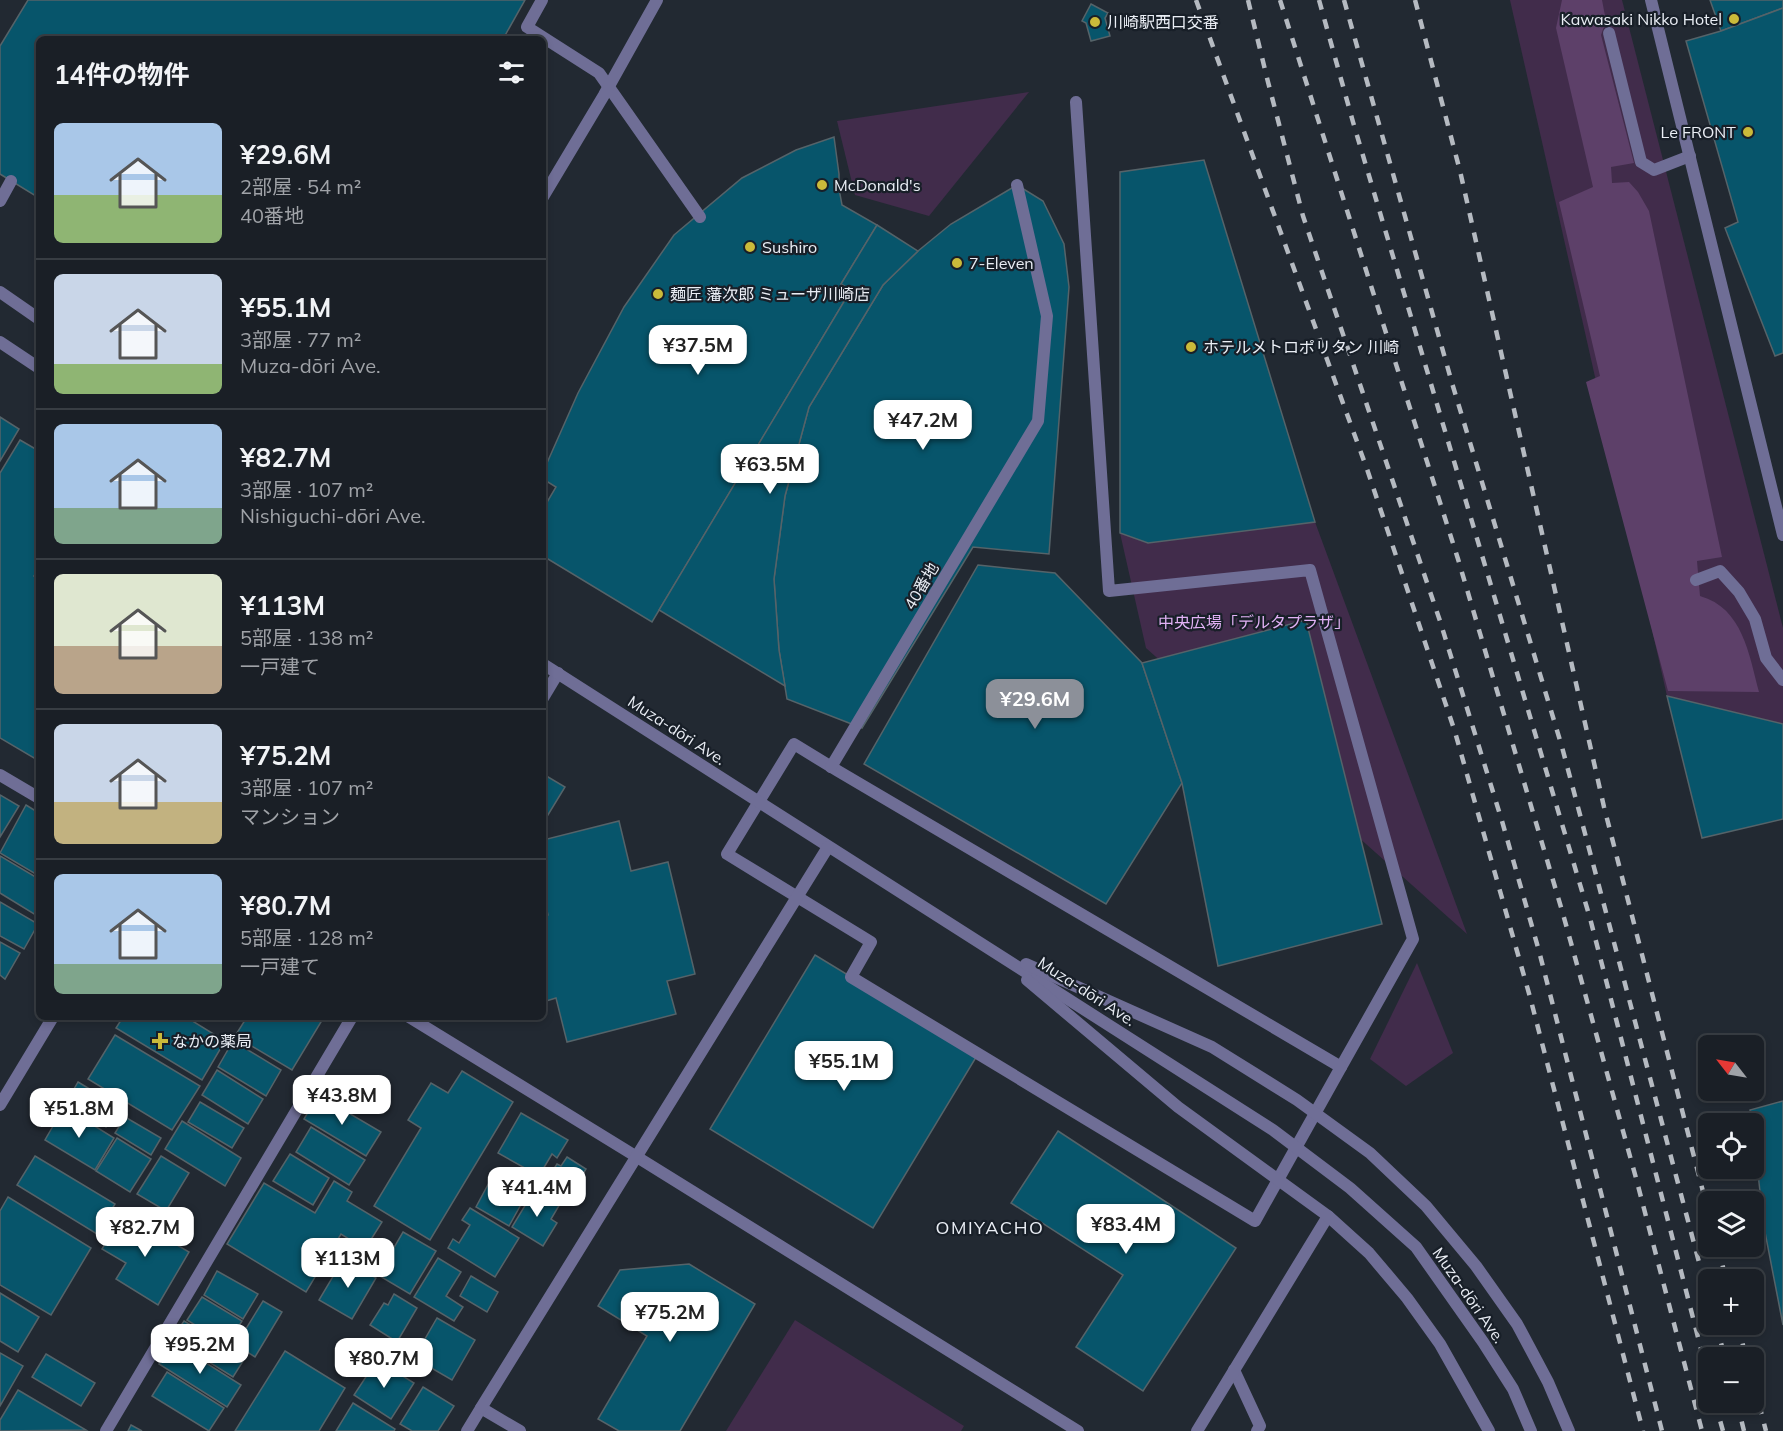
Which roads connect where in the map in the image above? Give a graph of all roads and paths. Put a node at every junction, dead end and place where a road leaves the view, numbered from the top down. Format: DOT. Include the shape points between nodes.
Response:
graph roads {
  1 [pos="542,0"];
  2 [pos="657,0"];
  3 [pos="1651,0"];
  4 [pos="1609,33"];
  5 [pos="541,36"];
  6 [pos="546,39"];
  7 [pos="1076,102"];
  8 [pos="1690,156"];
  9 [pos="11,181"];
  10 [pos="1017,185"];
  11 [pos="546,192"];
  12 [pos="0,201"];
  13 [pos="700,217"];
  14 [pos="0,292"];
  15 [pos="36,317"];
  16 [pos="0,342"];
  17 [pos="36,366"];
  18 [pos="1783,535"];
  19 [pos="1696,580"];
  20 [pos="546,666"];
  21 [pos="558,673"];
  22 [pos="1783,680"];
  23 [pos="546,693"];
  24 [pos="831,767"];
  25 [pos="0,775"];
  26 [pos="36,796"];
  27 [pos="828,847"];
  28 [pos="989,948"];
  29 [pos="51,1020"];
  30 [pos="350,1020"];
  31 [pos="414,1020"];
  32 [pos="1341,1067"];
  33 [pos="0,1105"];
  34 [pos="637,1157"];
  35 [pos="1328,1216"];
  36 [pos="1234,1370"];
  37 [pos="481,1408"];
  38 [pos="106,1431"];
  39 [pos="467,1431"];
  40 [pos="520,1431"];
  41 [pos="1078,1431"];
  42 [pos="1197,1431"];
  43 [pos="1257,1431"];
  44 [pos="1489,1431"];
  45 [pos="1531,1431"];
  46 [pos="1569,1431"];
  1 -- 5 [label="street" via="527,27"];
  2 -- 11 [label="street"];
  3 -- 8 [label="street"];
  4 -- 8 [label="street" via="1641,162 1654,170"];
  6 -- 13 [label="street" via="599,73"];
  7 -- 32 [label="street" via="1108,591 1310,570 1413,939"];
  8 -- 18 [label="street"];
  9 -- 12 [label="street"];
  10 -- 24 [label="street, 40番地" via="1047,316 1038,421"];
  14 -- 15 [label="street"];
  16 -- 17 [label="street"];
  19 -- 22 [label="street" via="1720,571 1739,592 1755,619 1766,658"];
  20 -- 21 [label="street, Muza-dōri Ave."];
  21 -- 23 [label="street"];
  21 -- 27 [label="street, Muza-dōri Ave."];
  24 -- 32 [label="street"];
  24 -- 32 [label="street" via="794,744 727,854 871,942 851,976 1256,1221"];
  25 -- 26 [label="street"];
  27 -- 28 [label="street, Muza-dōri Ave."];
  27 -- 34 [label="street"];
  28 -- 35 [label="street" via="1178,1107"];
  28 -- 45 [label="street, Muza-dōri Ave." via="1273,1130 1350,1188 1416,1247 1513,1389"];
  28 -- 46 [label="street" via="1212,1047 1297,1100 1370,1153 1426,1206 1483,1276 1517,1324"];
  29 -- 33 [label="street"];
  30 -- 38 [label="street"];
  31 -- 34 [label="street"];
  34 -- 37 [label="street"];
  34 -- 41 [label="street"];
  35 -- 36 [label="street"];
  35 -- 44 [label="street" via="1369,1253 1407,1298 1440,1344"];
  36 -- 42 [label="street"];
  36 -- 43 [label="street" via="1260,1426"];
  37 -- 39 [label="street"];
  37 -- 40 [label="street"];
}
